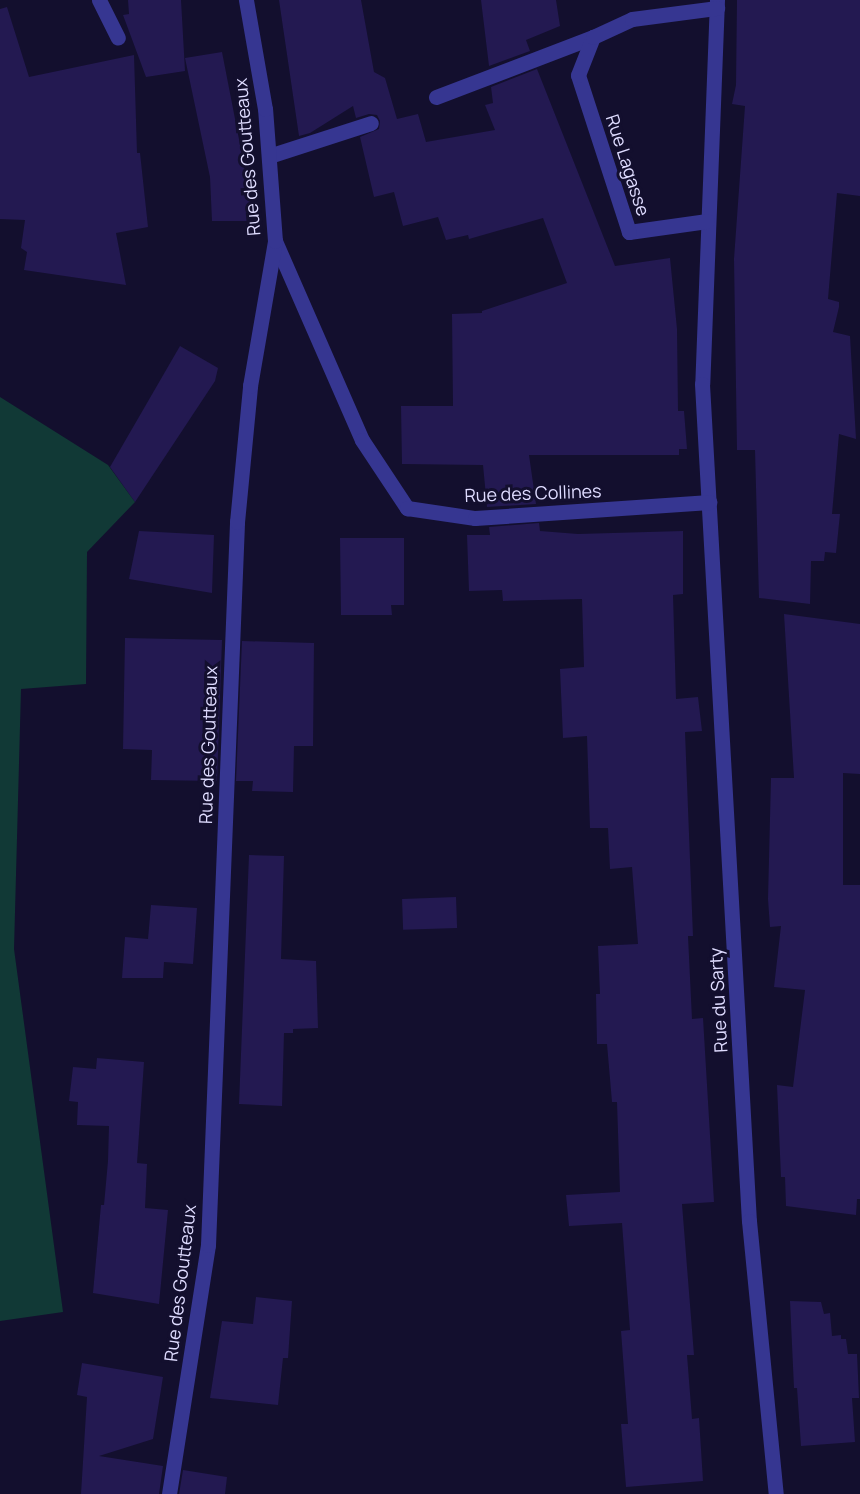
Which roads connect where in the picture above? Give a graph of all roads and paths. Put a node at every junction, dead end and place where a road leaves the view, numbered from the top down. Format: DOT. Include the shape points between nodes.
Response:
graph roads {
  1 [pos="99,0"];
  2 [pos="246,0"];
  3 [pos="717,4"];
  4 [pos="593,37"];
  5 [pos="118,38"];
  6 [pos="436,97"];
  7 [pos="371,123"];
  8 [pos="269,156"];
  9 [pos="707,221"];
  10 [pos="275,241"];
  11 [pos="709,502"];
  12 [pos="169,1494"];
  13 [pos="777,1494"];
  1 -- 5 [label="street"];
  2 -- 8 [label="street, Rue des Goutteaux"];
  3 -- 4 [label="street" via="632,19"];
  3 -- 9 [label="street"];
  4 -- 6 [label="street"];
  4 -- 9 [label="street, Rue Lagasse" via="578,75 629,232"];
  7 -- 8 [label="street"];
  8 -- 10 [label="street, Rue des Goutteaux"];
  9 -- 11 [label="street" via="702,384"];
  10 -- 11 [label="street, Rue des Collines" via="362,440 407,508 475,518"];
  10 -- 12 [label="street, Rue des Goutteaux" via="250,386 237,522 208,1245"];
  11 -- 13 [label="street, Rue du Sarty" via="749,1221"];
}
